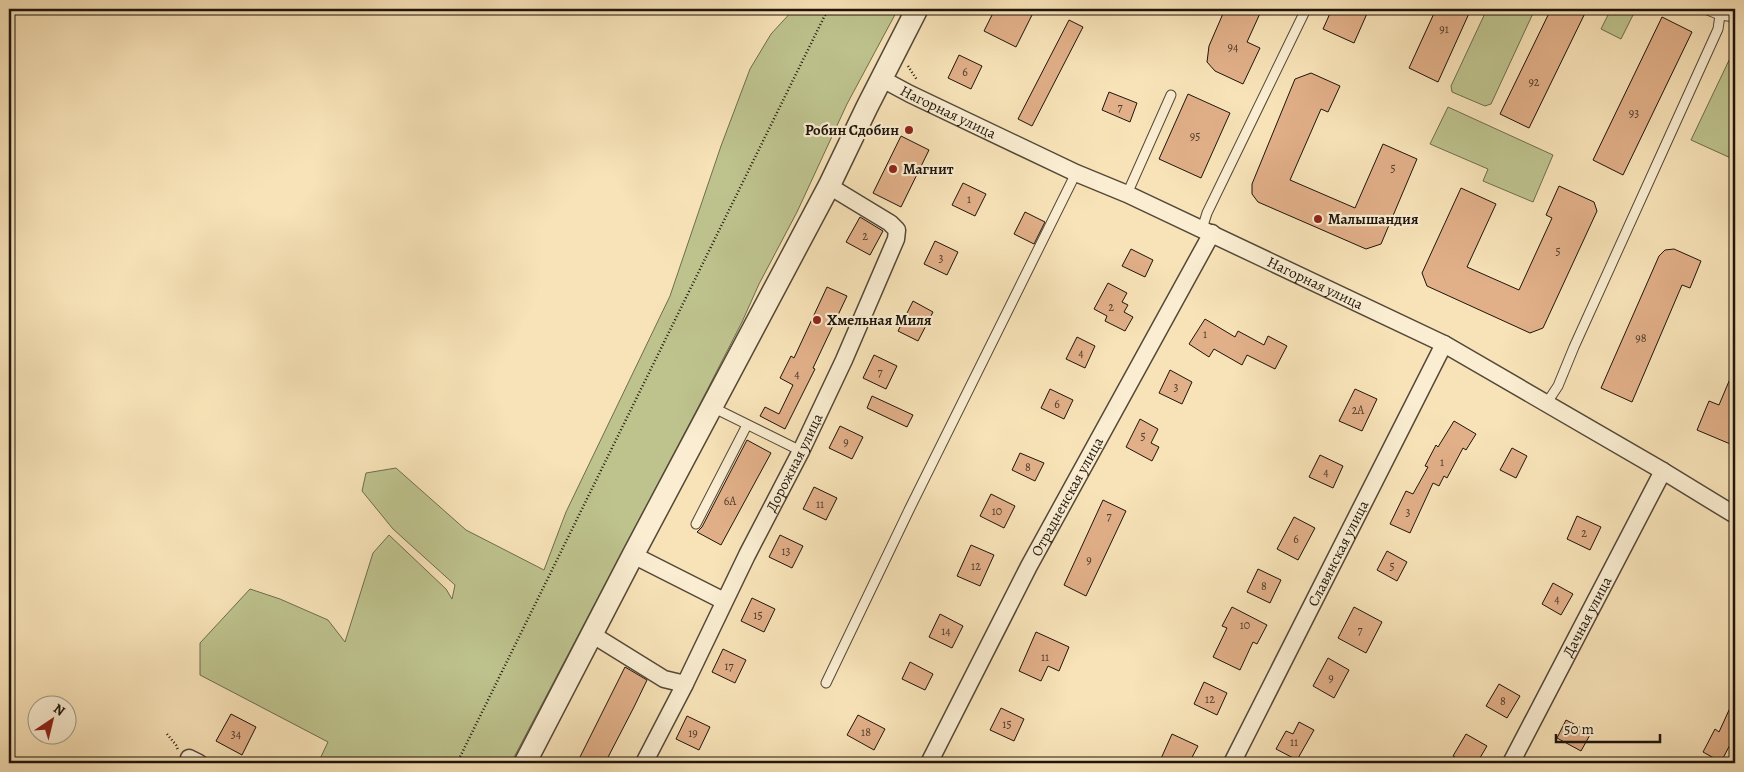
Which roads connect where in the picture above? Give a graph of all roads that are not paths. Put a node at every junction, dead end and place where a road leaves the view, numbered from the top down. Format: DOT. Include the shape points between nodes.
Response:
graph roads {
  1 [pos="917,9"];
  2 [pos="1306,9"];
  3 [pos="1705,9"];
  4 [pos="1720,15"];
  5 [pos="1735,17"];
  6 [pos="882,79"];
  7 [pos="1171,95"];
  8 [pos="1076,173"];
  9 [pos="829,186"];
  10 [pos="1127,194"];
  11 [pos="1207,231"];
  12 [pos="1444,344"];
  13 [pos="1546,404"];
  14 [pos="712,407"];
  15 [pos="747,425"];
  16 [pos="801,451"];
  17 [pos="1663,471"];
  18 [pos="1735,515"];
  19 [pos="696,524"];
  20 [pos="633,555"];
  21 [pos="724,601"];
  22 [pos="593,635"];
  23 [pos="826,683"];
  24 [pos="686,684"];
  25 [pos="525,763"];
  26 [pos="644,763"];
  27 [pos="929,763"];
  28 [pos="1232,763"];
  29 [pos="1511,763"];
  1 -- 6 [label="street"];
  2 -- 11 [label="lane" via="1207,213"];
  3 -- 4 [label="lane"];
  4 -- 5 [label="lane"];
  4 -- 13 [label="lane" via="1718,30 1558,386"];
  6 -- 8 [label="street, Нагорная улица"];
  6 -- 9 [label="street"];
  7 -- 10 [label="lane"];
  8 -- 10 [label="street, Нагорная улица"];
  8 -- 23 [label="lane"];
  9 -- 14 [label="street"];
  9 -- 16 [label="street, Дорожная улица" via="890,222 897,230 844,360"];
  10 -- 11 [label="street, Нагорная улица"];
  11 -- 12 [label="street, Нагорная улица"];
  11 -- 27 [label="street, Отрадненская улица" via="1029,566"];
  12 -- 13 [label="street, Нагорная улица"];
  12 -- 28 [label="street, Славянская улица"];
  13 -- 17 [label="street, Нагорная улица"];
  14 -- 15 [label="lane"];
  14 -- 20 [label="street"];
  15 -- 16 [label="lane"];
  15 -- 19 [label="lane"];
  16 -- 21 [label="street, Дорожная улица"];
  17 -- 18 [label="street, Нагорная улица"];
  17 -- 29 [label="street, Дачная улица"];
  20 -- 21 [label="street"];
  20 -- 22 [label="street"];
  21 -- 24 [label="street, Дорожная улица"];
  22 -- 24 [label="street" via="664,678"];
  22 -- 25 [label="street"];
  24 -- 26 [label="street, Дорожная улица"];
}
